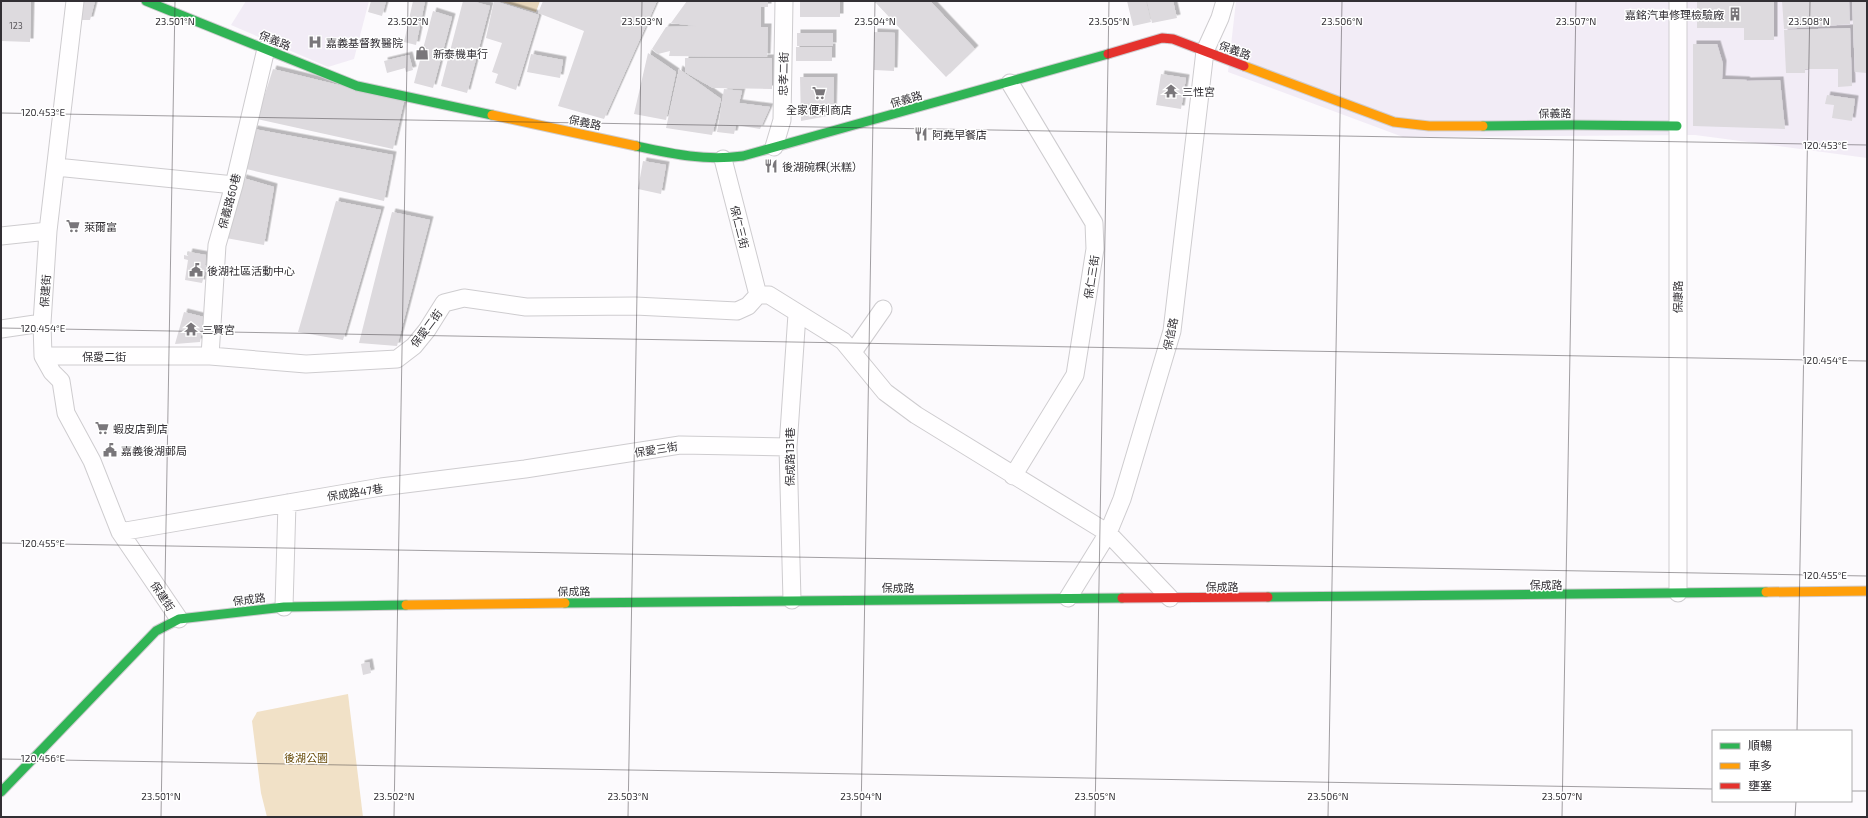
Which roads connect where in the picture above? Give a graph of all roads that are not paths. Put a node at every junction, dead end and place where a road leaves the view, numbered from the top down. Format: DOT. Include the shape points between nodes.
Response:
graph roads {
  1 [pos="76,1"];
  2 [pos="146,1"];
  3 [pos="784,1"];
  4 [pos="1225,1"];
  5 [pos="1678,1"];
  6 [pos="266,49"];
  7 [pos="1205,52"];
  8 [pos="1010,82"];
  9 [pos="1677,126"];
  10 [pos="774,147"];
  11 [pos="723,159"];
  12 [pos="56,167"];
  13 [pos="234,185"];
  14 [pos="48,231"];
  15 [pos="1,236"];
  16 [pos="758,295"];
  17 [pos="883,309"];
  18 [pos="797,314"];
  19 [pos="42,323"];
  20 [pos="1,329"];
  21 [pos="852,352"];
  22 [pos="43,356"];
  23 [pos="210,356"];
  24 [pos="788,447"];
  25 [pos="525,470"];
  26 [pos="1013,476"];
  27 [pos="287,503"];
  28 [pos="120,532"];
  29 [pos="1108,533"];
  30 [pos="1867,591"];
  31 [pos="1678,593"];
  32 [pos="1068,598"];
  33 [pos="1170,598"];
  34 [pos="792,600"];
  35 [pos="284,607"];
  36 [pos="179,619"];
  37 [pos="1,792"];
  1 -- 12 [label="street, 保建街"];
  2 -- 6 [label="street, 保義路"];
  3 -- 10 [label="street, 忠孝二街" via="782,120"];
  4 -- 7 [label="street, 保信路"];
  5 -- 9 [label="street, 保康路"];
  6 -- 11 [label="street, 保義路" via="356,86 688,157"];
  6 -- 13 [label="street, 保義路60巷"];
  7 -- 8 [label="street, 保義路" via="1172,39 1162,38"];
  7 -- 9 [label="street, 保義路" via="1394,122 1421,126"];
  7 -- 29 [label="street, 保信路" via="1172,331 1122,499"];
  8 -- 10 [label="street, 保義路"];
  8 -- 26 [label="street, 保仁三街" via="1094,223 1095,249 1075,375"];
  9 -- 31 [label="street, 保康路"];
  10 -- 11 [label="street, 保義路" via="761,153"];
  11 -- 16 [label="street, 保仁三街"];
  12 -- 13 [label="street"];
  12 -- 14 [label="street, 保建街"];
  13 -- 23 [label="street, 保義路60巷" via="217,245"];
  14 -- 15 [label="street"];
  14 -- 19 [label="street, 保建街"];
  16 -- 18 [label="street" via="770,295"];
  16 -- 23 [label="street, 保愛二街" via="748,306 737,311 635,306 526,307 464,298 444,303 414,346 397,359 306,364"];
  17 -- 21 [label="street"];
  18 -- 21 [label="street" via="843,341"];
  18 -- 24 [label="street, 保成路131巷"];
  19 -- 20 [label="street"];
  19 -- 22 [label="street, 保建街"];
  21 -- 26 [label="street" via="885,392 916,415"];
  22 -- 23 [label="street, 保愛二街"];
  22 -- 28 [label="street, 保建街" via="52,372 61,381 66,413 92,462"];
  24 -- 25 [label="street, 保愛三街" via="680,445"];
  24 -- 34 [label="street, 保成路131巷"];
  25 -- 27 [label="street, 保成路47巷" via="381,487"];
  26 -- 29 [label="street"];
  27 -- 28 [label="street, 保成路47巷"];
  27 -- 35 [label="street"];
  28 -- 36 [label="street, 保建街"];
  29 -- 32 [label="street, 保信路"];
  29 -- 33 [label="street"];
  30 -- 31 [label="street, 保成路"];
  31 -- 33 [label="street, 保成路"];
  32 -- 33 [label="street, 保成路"];
  32 -- 34 [label="street, 保成路"];
  34 -- 35 [label="street, 保成路"];
  35 -- 36 [label="street, 保成路"];
  36 -- 37 [label="street, 保成路" via="156,631"];
}
